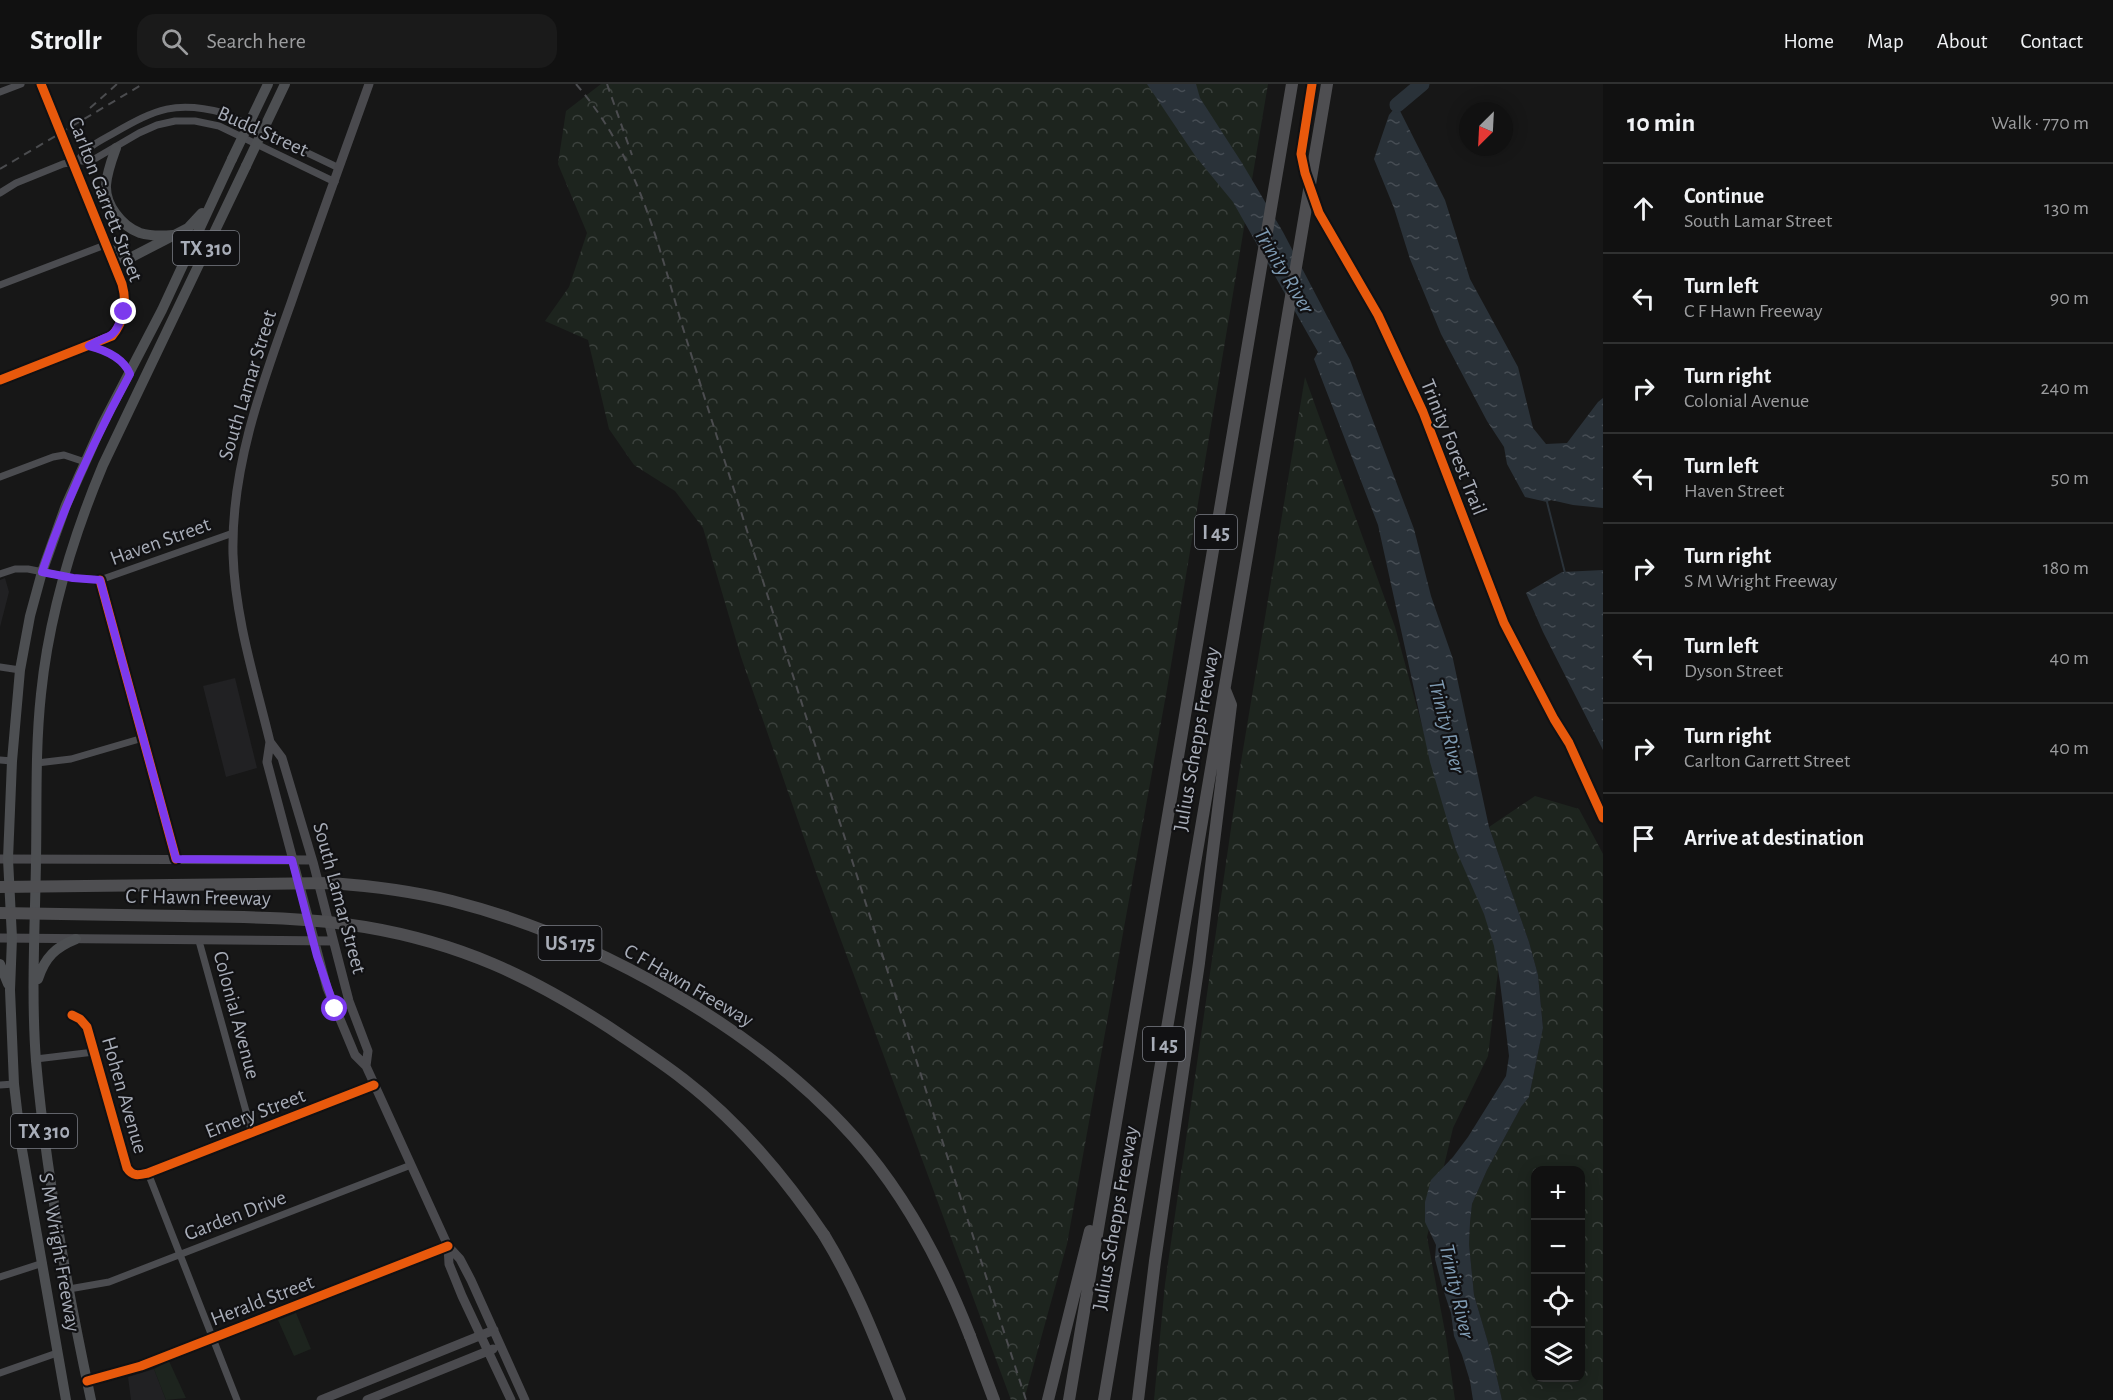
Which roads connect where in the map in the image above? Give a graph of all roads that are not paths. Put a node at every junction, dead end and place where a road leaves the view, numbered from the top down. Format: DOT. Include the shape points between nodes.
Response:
graph roads {
  1 [pos="21,84"];
  2 [pos="41,84"];
  3 [pos="268,84"];
  4 [pos="285,84"];
  5 [pos="369,84"];
  6 [pos="1292,84"];
  7 [pos="1327,84"];
  8 [pos="0,92"];
  9 [pos="116,148"];
  10 [pos="232,159"];
  11 [pos="75,161"];
  12 [pos="339,168"];
  13 [pos="334,182"];
  14 [pos="0,193"];
  15 [pos="176,235"];
  16 [pos="105,245"];
  17 [pos="0,285"];
  18 [pos="89,346"];
  19 [pos="130,374"];
  20 [pos="0,380"];
  21 [pos="85,462"];
  22 [pos="0,477"];
  23 [pos="233,532"];
  24 [pos="42,572"];
  25 [pos="0,574"];
  26 [pos="63,576"];
  27 [pos="100,580"];
  28 [pos="0,667"];
  29 [pos="20,670"];
  30 [pos="1225,689"];
  31 [pos="142,738"];
  32 [pos="270,742"];
  33 [pos="6,761"];
  34 [pos="37,763"];
  35 [pos="4,859"];
  36 [pos="36,859"];
  37 [pos="176,859"];
  38 [pos="292,860"];
  39 [pos="312,860"];
  40 [pos="0,887"];
  41 [pos="0,913"];
  42 [pos="0,938"];
  43 [pos="12,938"];
  44 [pos="34,938"];
  45 [pos="76,939"];
  46 [pos="200,941"];
  47 [pos="313,941"];
  48 [pos="333,941"];
  49 [pos="0,963"];
  50 [pos="10,990"];
  51 [pos="35,990"];
  52 [pos="72,1015"];
  53 [pos="94,1052"];
  54 [pos="36,1059"];
  55 [pos="366,1066"];
  56 [pos="14,1084"];
  57 [pos="0,1085"];
  58 [pos="374,1085"];
  59 [pos="252,1133"];
  60 [pos="1113,1142"];
  61 [pos="411,1165"];
  62 [pos="148,1173"];
  63 [pos="448,1246"];
  64 [pos="180,1254"];
  65 [pos="43,1263"];
  66 [pos="0,1276"];
  67 [pos="69,1289"];
  68 [pos="494,1330"];
  69 [pos="481,1336"];
  70 [pos="214,1338"];
  71 [pos="501,1346"];
  72 [pos="488,1351"];
  73 [pos="57,1353"];
  74 [pos="0,1373"];
  75 [pos="87,1381"];
  76 [pos="367,1382"];
  77 [pos="370,1399"];
  78 [pos="66,1400"];
  79 [pos="91,1400"];
  80 [pos="237,1400"];
  81 [pos="321,1400"];
  82 [pos="512,1400"];
  83 [pos="525,1400"];
  84 [pos="900,1400"];
  85 [pos="994,1400"];
  86 [pos="1048,1400"];
  87 [pos="1069,1400"];
  88 [pos="1104,1400"];
  89 [pos="1138,1400"];
  1 -- 8 [label="street"];
  2 -- 11 [label="street, Carlton Garrett Street"];
  3 -- 10 [label="main road, S M Wright Freeway / TX 310, bridge"];
  4 -- 26 [label="main road, S M Wright Freeway / TX 310, bridge" via="103,465"];
  5 -- 12 [label="main road, South Lamar Street"];
  6 -- 60 [label="highway, Julius Schepps Freeway / I 45"];
  7 -- 30 [label="highway, Julius Schepps Freeway / I 45"];
  9 -- 11 [label="street, Budd Street" via="91,161"];
  9 -- 13 [label="street, Budd Street" via="157,125 195,121 219,126"];
  9 -- 15 [label="main road" via="106,187 112,209 126,225 140,233"];
  10 -- 15 [label="main road" via="197,220"];
  10 -- 19 [label="main road, S M Wright Freeway / TX 310"];
  11 -- 12 [label="street, Budd Street" via="84,150 140,118 177,107 224,113"];
  11 -- 14 [label="street, Budd Street"];
  11 -- 16 [label="street, Carlton Garrett Street"];
  12 -- 13 [label="main road, South Lamar Street"];
  13 -- 23 [label="main road, South Lamar Street" via="266,371 248,433"];
  15 -- 16 [label="main road" via="128,259"];
  16 -- 17 [label="street"];
  16 -- 18 [label="street, Carlton Garrett Street" via="126,304 115,333"];
  18 -- 19 [label="street" via="122,361"];
  18 -- 20 [label="street, Carlton Garrett Street"];
  19 -- 21 [label="main road, S M Wright Freeway / TX 310"];
  21 -- 22 [label="street" via="64,455"];
  21 -- 24 [label="main road, S M Wright Freeway / TX 310"];
  23 -- 27 [label="street, Haven Street"];
  23 -- 32 [label="main road, South Lamar Street" via="237,602"];
  24 -- 25 [label="street, Haven Street" via="21,568"];
  24 -- 26 [label="street, Haven Street"];
  24 -- 29 [label="main road, S M Wright Freeway / TX 310"];
  26 -- 27 [label="street, Haven Street"];
  26 -- 34 [label="main road, S M Wright Freeway / TX 310" via="44,671"];
  27 -- 31 [label="street"];
  28 -- 29 [label="street"];
  29 -- 33 [label="main road, S M Wright Freeway / TX 310"];
  30 -- 88 [label="highway, Julius Schepps Freeway / I 45"];
  30 -- 89 [label="highway" via="1231,705 1216,834"];
  31 -- 34 [label="street" via="71,759"];
  31 -- 37 [label="street"];
  32 -- 38 [label="main road, South Lamar Street" via="267,762"];
  32 -- 39 [label="main road, South Lamar Street" via="282,758"];
  33 -- 35 [label="main road, S M Wright Freeway / TX 310"];
  34 -- 36 [label="main road, S M Wright Freeway / TX 310"];
  35 -- 36 [label="main road, C F Hawn Freeway"];
  35 -- 43 [label="main road, S M Wright Freeway / TX 310"];
  36 -- 37 [label="main road, C F Hawn Freeway"];
  36 -- 44 [label="main road, S M Wright Freeway / TX 310"];
  37 -- 38 [label="main road, C F Hawn Freeway"];
  38 -- 39 [label="main road, C F Hawn Freeway"];
  38 -- 47 [label="main road, South Lamar Street"];
  39 -- 48 [label="main road, South Lamar Street"];
  40 -- 85 [label="highway, C F Hawn Freeway / US 175, bridge" via="331,883 369,886 476,908 609,960 688,1003 754,1046 806,1087 855,1138 928,1241 950,1284"];
  41 -- 84 [label="highway, C F Hawn Freeway / US 175, bridge" via="286,919 383,931 472,955 554,993 684,1079 759,1149 791,1187 839,1258"];
  42 -- 43 [label="main road, C F Hawn Freeway"];
  43 -- 44 [label="main road, C F Hawn Freeway"];
  43 -- 50 [label="main road, S M Wright Freeway / TX 310"];
  44 -- 45 [label="main road, C F Hawn Freeway"];
  44 -- 51 [label="main road, S M Wright Freeway / TX 310"];
  45 -- 46 [label="main road, C F Hawn Freeway"];
  45 -- 51 [label="main road" via="52,952 41,968"];
  46 -- 47 [label="main road, C F Hawn Freeway"];
  46 -- 59 [label="street, Colonial Avenue"];
  47 -- 48 [label="main road, C F Hawn Freeway"];
  47 -- 55 [label="main road, South Lamar Street" via="335,1009 355,1055"];
  48 -- 55 [label="main road, South Lamar Street" via="368,1051"];
  49 -- 50 [label="main road"];
  50 -- 56 [label="main road, S M Wright Freeway / TX 310"];
  51 -- 54 [label="main road, S M Wright Freeway / TX 310"];
  52 -- 53 [label="street, Hohen Avenue" via="87,1027"];
  53 -- 54 [label="street"];
  53 -- 62 [label="street, Hohen Avenue" via="127,1168 131,1174"];
  54 -- 67 [label="main road, S M Wright Freeway / TX 310"];
  55 -- 58 [label="main road, South Lamar Street"];
  56 -- 57 [label="street"];
  56 -- 65 [label="main road, S M Wright Freeway / TX 310"];
  58 -- 59 [label="street, Emery Street"];
  58 -- 61 [label="main road, South Lamar Street"];
  59 -- 62 [label="street, Emery Street"];
  60 -- 86 [label="highway"];
  60 -- 87 [label="highway, Julius Schepps Freeway / I 45"];
  61 -- 63 [label="main road, South Lamar Street"];
  61 -- 64 [label="street, Garden Drive"];
  62 -- 64 [label="street"];
  63 -- 68 [label="main road, South Lamar Street" via="460,1259"];
  63 -- 69 [label="main road, South Lamar Street" via="449,1264"];
  63 -- 70 [label="street, Herald Street"];
  64 -- 67 [label="street, Garden Drive" via="109,1282"];
  64 -- 70 [label="street"];
  65 -- 66 [label="street"];
  65 -- 73 [label="main road, S M Wright Freeway / TX 310"];
  67 -- 75 [label="main road, S M Wright Freeway / TX 310"];
  68 -- 69 [label="main road"];
  68 -- 71 [label="main road, South Lamar Street"];
  69 -- 72 [label="main road, South Lamar Street"];
  69 -- 76 [label="main road"];
  70 -- 75 [label="street, Herald Street" via="141,1366"];
  70 -- 80 [label="street"];
  71 -- 72 [label="main road"];
  71 -- 83 [label="main road, South Lamar Street"];
  72 -- 77 [label="main road"];
  72 -- 82 [label="main road, South Lamar Street"];
  73 -- 74 [label="street"];
  73 -- 78 [label="main road, S M Wright Freeway / TX 310"];
  75 -- 79 [label="main road, S M Wright Freeway / TX 310"];
  76 -- 77 [label="main road"];
  76 -- 81 [label="main road"];
}
